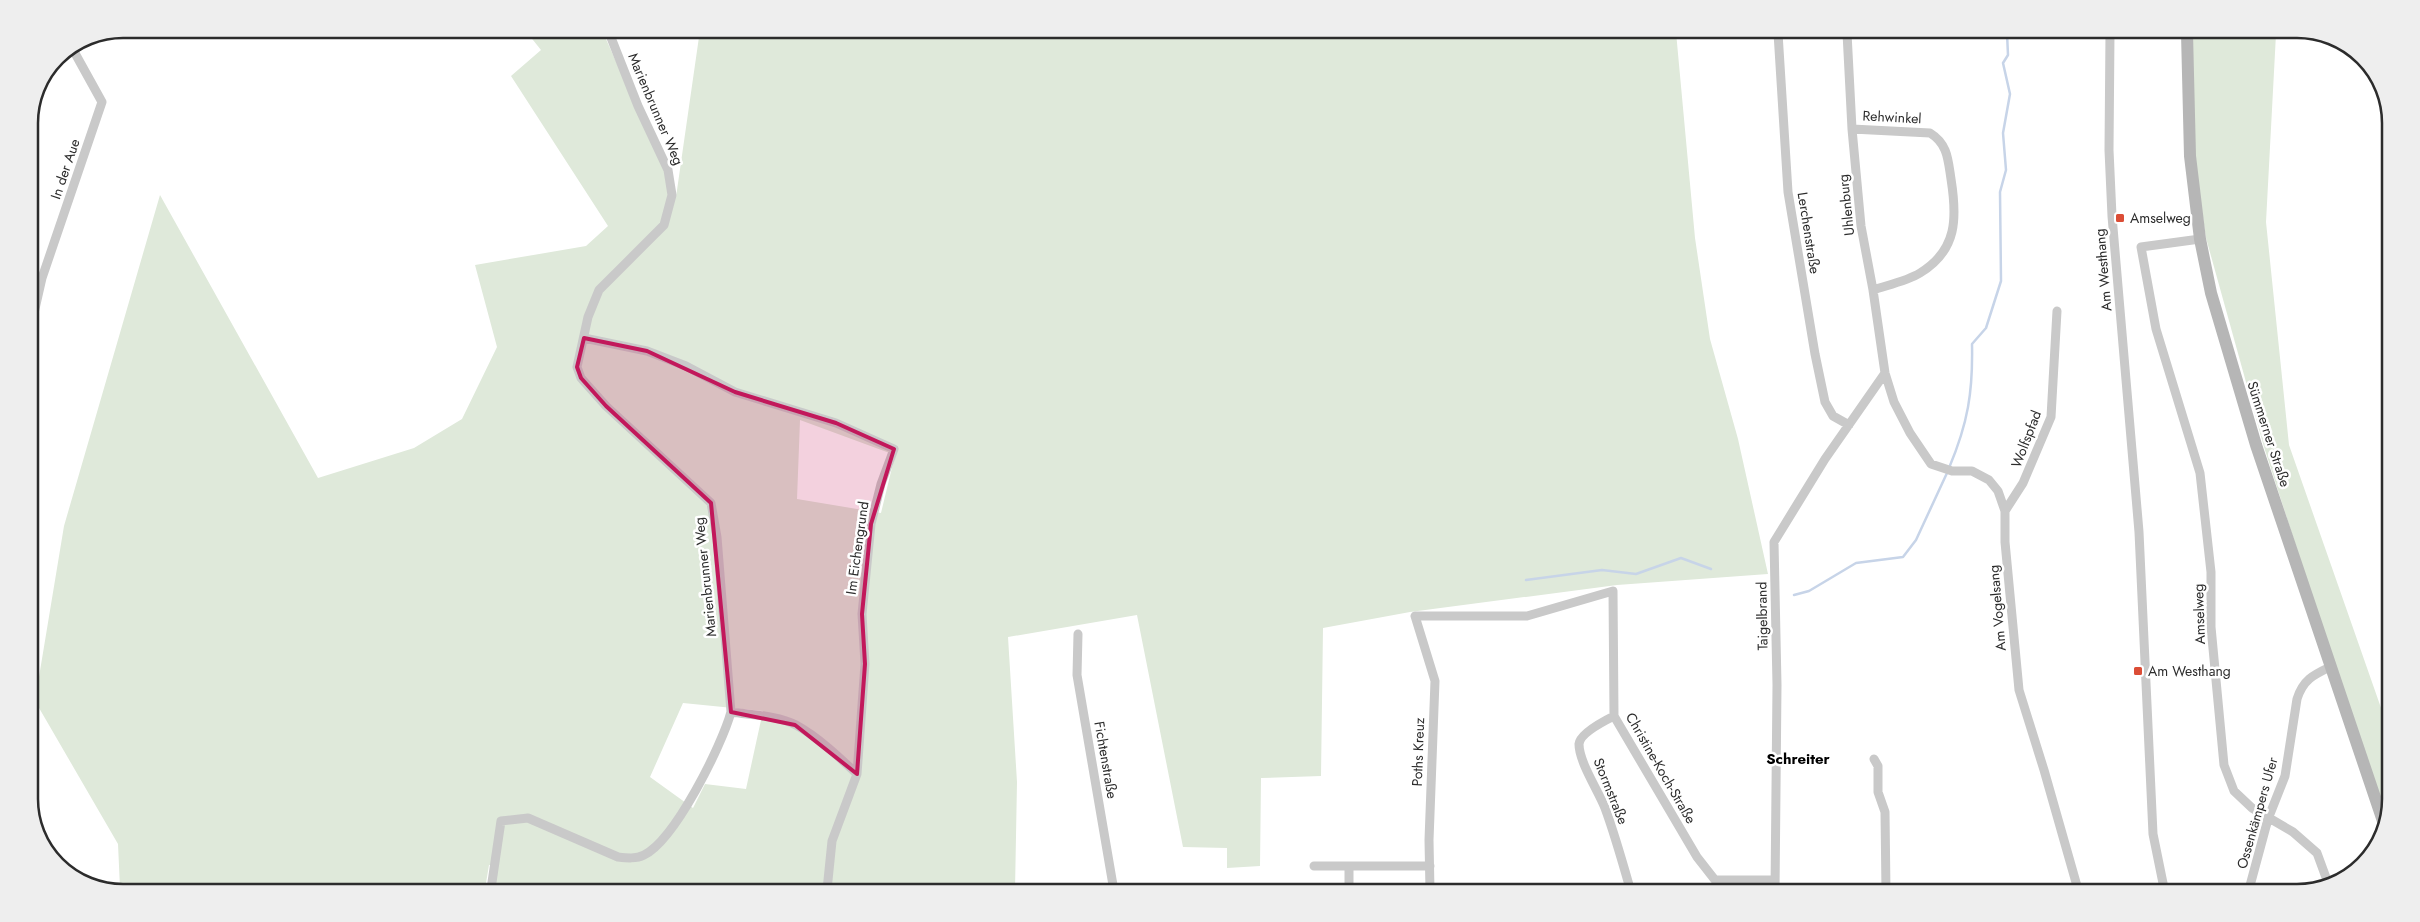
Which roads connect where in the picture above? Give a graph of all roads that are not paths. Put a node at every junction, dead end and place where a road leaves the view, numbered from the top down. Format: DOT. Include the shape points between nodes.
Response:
graph roads {
  1 [pos="611,38"];
  2 [pos="1778,38"];
  3 [pos="1847,38"];
  4 [pos="2110,38"];
  5 [pos="2187,38"];
  6 [pos="75,52"];
  7 [pos="1852,129"];
  8 [pos="2200,239"];
  9 [pos="1874,290"];
  10 [pos="38,296"];
  11 [pos="2057,311"];
  12 [pos="584,338"];
  13 [pos="1885,373"];
  14 [pos="1849,425"];
  15 [pos="2005,511"];
  16 [pos="1415,616"];
  17 [pos="1078,634"];
  18 [pos="2330,667"];
  19 [pos="731,712"];
  20 [pos="1614,716"];
  21 [pos="1874,759"];
  22 [pos="857,774"];
  23 [pos="2381,815"];
  24 [pos="2268,818"];
  25 [pos="1314,866"];
  26 [pos="1349,866"];
  27 [pos="1430,866"];
  28 [pos="2327,879"];
  29 [pos="1775,880"];
  30 [pos="492,884"];
  31 [pos="828,884"];
  32 [pos="1113,884"];
  33 [pos="1349,884"];
  34 [pos="1430,884"];
  35 [pos="1629,884"];
  36 [pos="1775,884"];
  37 [pos="1886,884"];
  38 [pos="2076,884"];
  39 [pos="2163,884"];
  40 [pos="2250,884"];
  1 -- 12 [label="street, Marienbrunner Weg" via="668,170 672,195 664,225 599,290"];
  2 -- 14 [label="street, Lerchenstraße" via="1788,192 1813,345 1825,402 1833,416"];
  3 -- 7 [label="street, Uhlenburg"];
  4 -- 39 [label="street, Am Westhang" via="2112,216 2139,532 2153,834"];
  5 -- 8 [label="main road, Sümmerner Straße" via="2190,156"];
  6 -- 10 [label="street, In der Aue" via="102,102"];
  7 -- 9 [label="street, Uhlenburg" via="1861,226"];
  7 -- 9 [label="street, Rehwinkel" via="1930,133 1940,139 1948,156 1956,210 1953,232 1940,255 1920,274"];
  8 -- 18 [label="main road, Sümmerner Straße" via="2213,302 2256,445"];
  8 -- 24 [label="street, Amselweg" via="2141,247 2156,329 2200,473 2212,572 2212,626 2224,765 2234,790"];
  9 -- 13 [label="street, Uhlenburg"];
  11 -- 15 [label="street, Wolfspfad" via="2051,417 2023,483"];
  12 -- 19 [label="street, Marienbrunner Weg" via="577,367 581,378 606,406 711,503 717,537"];
  12 -- 22 [label="street, Im Eichengrund" via="647,350 735,392 836,423 894,449 871,524 862,614 865,664"];
  13 -- 14 [label="street, Taigelbrand"];
  13 -- 15 [label="street, Am Vogelsang" via="1894,402 1931,464 1972,471 1989,480 1998,491"];
  14 -- 29 [label="street, Taigelbrand" via="1774,542 1777,685"];
  15 -- 38 [label="street, Am Vogelsang" via="2019,690"];
  16 -- 20 [label="street, Christine-Koch-Straße" via="1527,616 1613,591"];
  16 -- 27 [label="street, Poths Kreuz" via="1435,681"];
  17 -- 32 [label="street, Fichtenstraße" via="1077,675"];
  18 -- 23 [label="main road, Sümmerner Straße"];
  18 -- 24 [label="street, Ossenkämpers Ufer" via="2307,679 2301,687 2285,776"];
  19 -- 22 [label="street" via="795,725 835,753"];
  19 -- 30 [label="street, Marienbrunner Weg" via="726,731 688,805 664,837 645,855 618,857 528,818 501,821"];
  20 -- 29 [label="street, Christine-Koch-Straße" via="1697,857 1714,880"];
  20 -- 35 [label="street, Stormstraße" via="1582,737 1579,743 1605,808"];
  21 -- 37 [label="street" via="1878,766 1878,792 1885,812"];
  22 -- 31 [label="street, Im Eichengrund" via="832,841"];
  24 -- 28 [label="street" via="2293,832 2318,853"];
  24 -- 40 [label="street, Ossenkämpers Ufer"];
  25 -- 26 [label="street"];
  26 -- 27 [label="street"];
  26 -- 33 [label="street"];
  27 -- 34 [label="street, Poths Kreuz"];
  29 -- 36 [label="street, Taigelbrand"];
}
